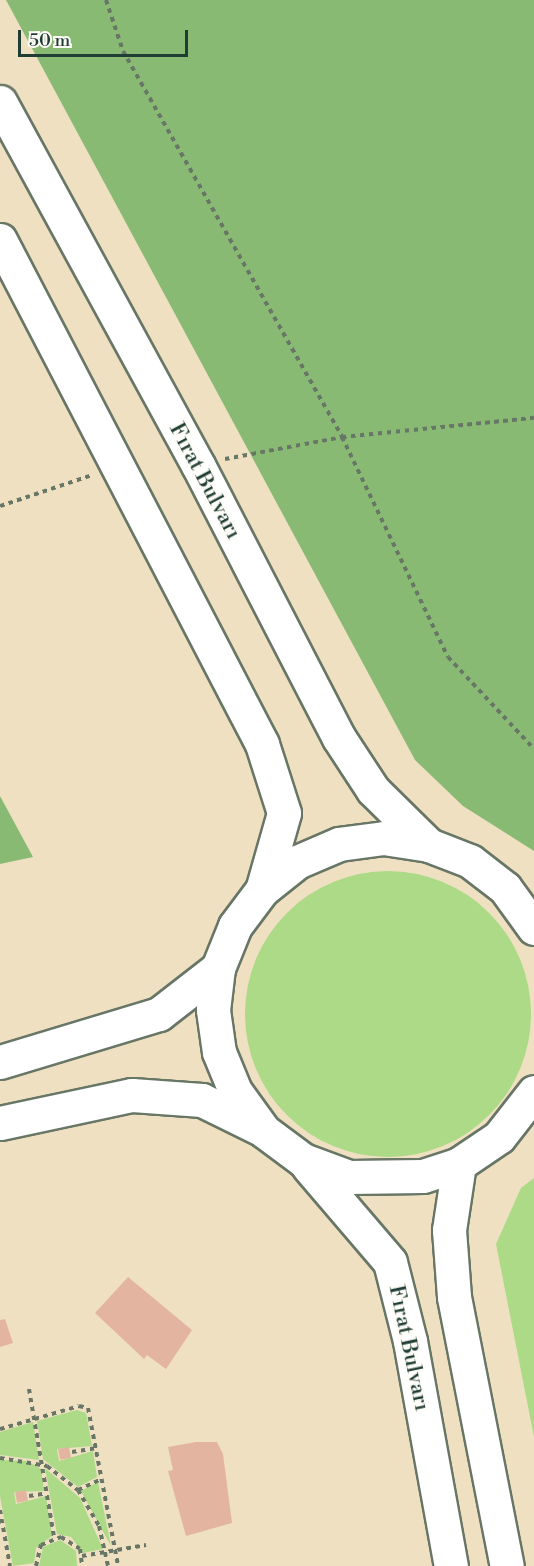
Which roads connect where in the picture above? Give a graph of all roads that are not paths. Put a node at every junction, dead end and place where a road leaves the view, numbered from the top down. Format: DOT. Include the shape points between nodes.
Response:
graph roads {
  1 [pos="0,102"];
  2 [pos="0,240"];
  3 [pos="429,845"];
  4 [pos="261,890"];
  5 [pos="533,925"];
  6 [pos="218,968"];
  7 [pos="0,1062"];
  8 [pos="533,1096"];
  9 [pos="0,1122"];
  10 [pos="264,1131"];
  11 [pos="303,1160"];
  12 [pos="459,1164"];
  13 [pos="451,1566"];
  14 [pos="507,1566"];
  1 -- 3 [label="main road, Fırat Bulvarı" via="198,465 339,738 374,790"];
  2 -- 4 [label="main road" via="275,777 284,813"];
  3 -- 4 [label="main road" via="384,838 339,844 297,862"];
  3 -- 5 [label="main road" via="470,861 505,888"];
  4 -- 6 [label="main road" via="235,926"];
  6 -- 7 [label="main road" via="159,1014"];
  6 -- 10 [label="main road" via="213,1010 219,1052 235,1091"];
  8 -- 12 [label="main road" via="499,1137"];
  9 -- 10 [label="main road" via="132,1095 202,1100"];
  10 -- 11 [label="main road"];
  11 -- 12 [label="main road" via="349,1177 386,1181"];
  11 -- 13 [label="main road, Fırat Bulvarı" via="390,1262 410,1341"];
  12 -- 14 [label="main road" via="449,1230 454,1297"];
}
